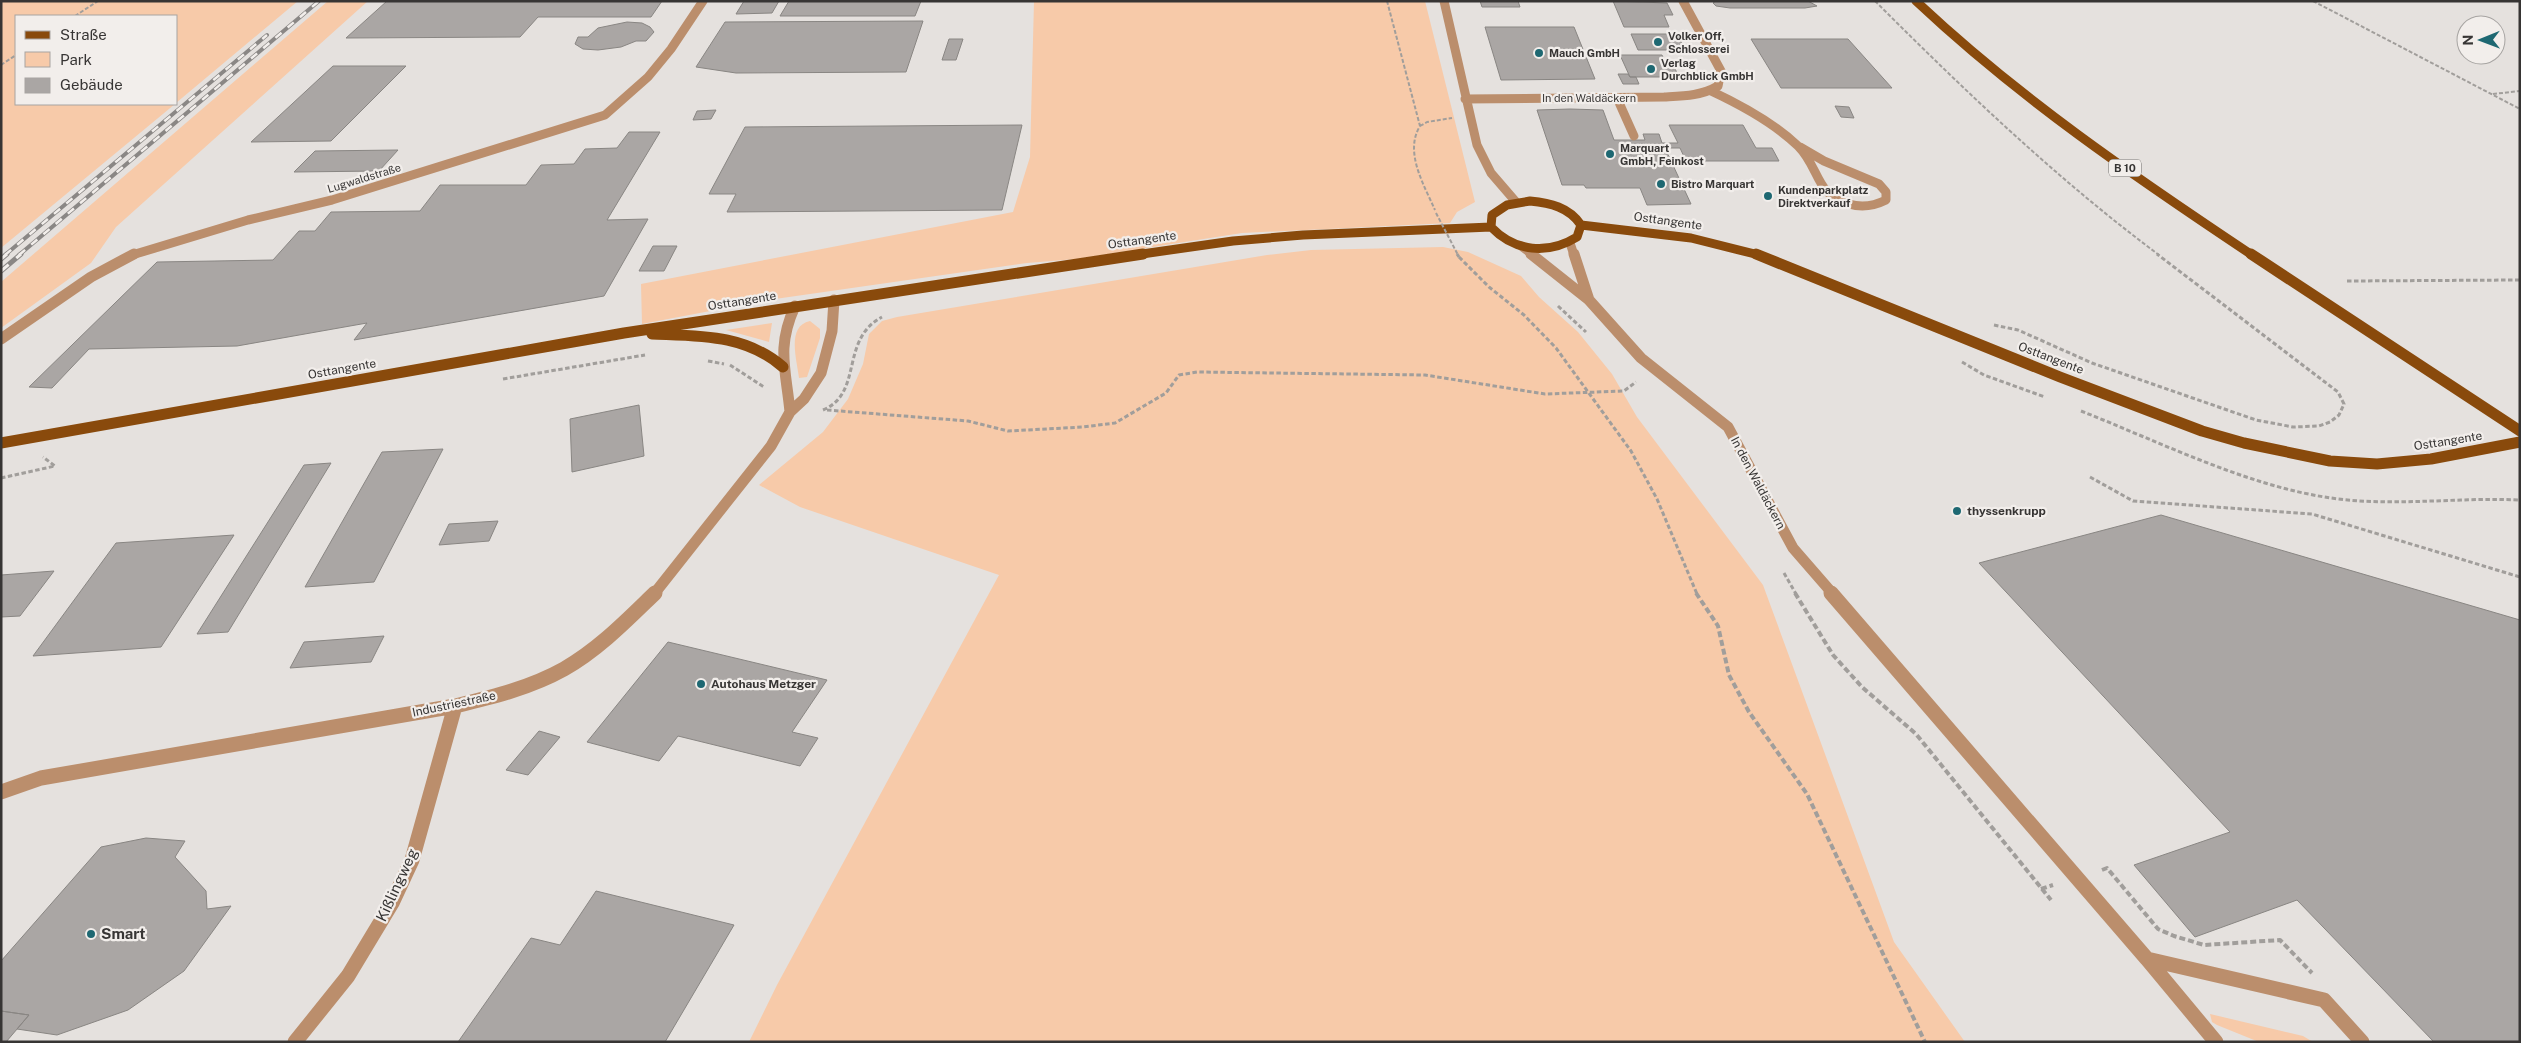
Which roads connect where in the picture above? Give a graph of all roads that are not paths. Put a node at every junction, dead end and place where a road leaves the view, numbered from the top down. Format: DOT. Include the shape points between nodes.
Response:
graph roads {
  1 [pos="703,1"];
  2 [pos="1444,1"];
  3 [pos="1683,1"];
  4 [pos="1916,1"];
  5 [pos="1711,91"];
  6 [pos="1466,98"];
  7 [pos="1617,98"];
  8 [pos="1634,136"];
  9 [pos="1800,147"];
  10 [pos="1516,202"];
  11 [pos="1581,225"];
  12 [pos="1491,226"];
  13 [pos="1570,243"];
  14 [pos="1521,246"];
  15 [pos="834,300"];
  16 [pos="1589,300"];
  17 [pos="795,306"];
  18 [pos="624,333"];
  19 [pos="1,339"];
  20 [pos="783,366"];
  21 [pos="790,412"];
  22 [pos="2520,431"];
  23 [pos="2520,442"];
  24 [pos="1,443"];
  25 [pos="455,706"];
  26 [pos="1,792"];
  27 [pos="2147,959"];
  28 [pos="295,1042"];
  29 [pos="2216,1042"];
  30 [pos="2362,1042"];
  1 -- 19 [label="street, Lugwaldstraße" via="655,71 630,98 606,115 332,200 248,220 136,253 91,277"];
  2 -- 6 [label="street"];
  3 -- 5 [label="street" via="1721,71 1718,86"];
  4 -- 22 [label="main road, B 10" via="1992,68 2104,153"];
  5 -- 7 [label="street, In den Waldäckern" via="1691,96"];
  5 -- 9 [label="street" via="1734,101"];
  6 -- 7 [label="street, In den Waldäckern"];
  6 -- 10 [label="street" via="1483,159"];
  7 -- 8 [label="street"];
  9 -- 9 [label="street" via="1828,197 1860,207 1886,200 1886,192 1879,184"];
  10 -- 11 [label="main road" via="1530,201 1560,207 1577,218"];
  10 -- 12 [label="main road" via="1499,208 1492,215"];
  11 -- 13 [label="main road" via="1578,237"];
  11 -- 23 [label="main road, Osttangente" via="1676,234 1737,248 2202,431 2293,455 2377,464 2431,459"];
  12 -- 14 [label="main road" via="1497,234"];
  12 -- 15 [label="main road, Osttangente" via="1233,241"];
  13 -- 14 [label="main road" via="1550,248"];
  13 -- 16 [label="street"];
  14 -- 16 [label="street, In den Waldäckern"];
  15 -- 17 [label="main road, Osttangente"];
  15 -- 21 [label="street, Industriestraße" via="832,331 821,373 804,399"];
  16 -- 27 [label="street, In den Waldäckern" via="1641,358 1728,427 1793,548"];
  17 -- 18 [label="main road, Osttangente"];
  17 -- 20 [label="street" via="782,340"];
  18 -- 20 [label="main road" via="738,342 765,352"];
  18 -- 24 [label="main road, Osttangente"];
  20 -- 21 [label="street"];
  21 -- 25 [label="street, Industriestraße" via="771,446 658,590 612,635 564,668 508,692"];
  25 -- 26 [label="street, Industriestraße" via="41,778"];
  25 -- 28 [label="street, Kißlingweg" via="412,860 392,903 348,976"];
  27 -- 29 [label="street, In den Waldäckern"];
  27 -- 30 [label="street" via="2324,1000"];
}
